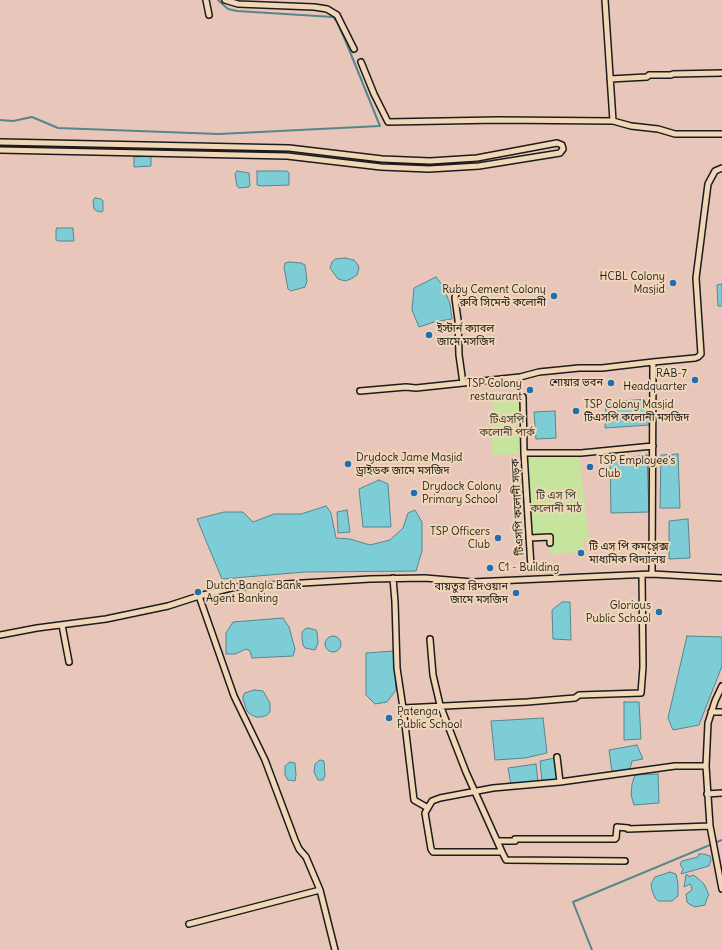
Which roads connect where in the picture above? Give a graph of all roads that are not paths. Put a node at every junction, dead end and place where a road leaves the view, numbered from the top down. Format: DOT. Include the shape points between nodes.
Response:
graph roads {
  1 [pos="206,0"];
  2 [pos="225,0"];
  3 [pos="605,0"];
  4 [pos="209,15"];
  5 [pos="354,48"];
  6 [pos="361,62"];
  7 [pos="722,73"];
  8 [pos="610,79"];
  9 [pos="613,121"];
  10 [pos="722,134"];
  11 [pos="0,142"];
  12 [pos="0,150"];
  13 [pos="722,168"];
  14 [pos="457,288"];
  15 [pos="653,362"];
  16 [pos="463,383"];
  17 [pos="360,391"];
  18 [pos="523,397"];
  19 [pos="653,446"];
  20 [pos="524,454"];
  21 [pos="529,538"];
  22 [pos="550,543"];
  23 [pos="531,567"];
  24 [pos="652,574"];
  25 [pos="642,575"];
  26 [pos="393,578"];
  27 [pos="722,578"];
  28 [pos="200,596"];
  29 [pos="62,625"];
  30 [pos="0,635"];
  31 [pos="430,639"];
  32 [pos="69,662"];
  33 [pos="722,686"];
  34 [pos="440,706"];
  35 [pos="403,708"];
  36 [pos="711,712"];
  37 [pos="722,712"];
  38 [pos="557,757"];
  39 [pos="706,766"];
  40 [pos="560,782"];
  41 [pos="475,792"];
  42 [pos="722,793"];
  43 [pos="708,794"];
  44 [pos="428,808"];
  45 [pos="710,826"];
  46 [pos="497,841"];
  47 [pos="502,852"];
  48 [pos="625,861"];
  49 [pos="722,889"];
  50 [pos="320,890"];
  51 [pos="189,924"];
  52 [pos="335,950"];
  1 -- 4 [label="street"];
  2 -- 5 [label="street" via="238,4 327,9 337,14"];
  3 -- 8 [label="street"];
  6 -- 9 [label="street" via="388,122"];
  7 -- 8 [label="street"];
  8 -- 9 [label="street"];
  9 -- 10 [label="street" via="675,134"];
  11 -- 12 [label="street" via="289,148 382,159 430,161 477,158 557,142 563,148 560,153 479,166 429,169 381,167 287,156"];
  13 -- 15 [label="street" via="715,172 708,184 696,278 701,354 695,358"];
  14 -- 16 [label="street" via="455,298 458,355"];
  15 -- 16 [label="street" via="539,372 520,377"];
  15 -- 19 [label="street"];
  16 -- 17 [label="street"];
  18 -- 20 [label="street"];
  19 -- 20 [label="street, টিএসপি কলোনী সড়ক" via="581,454"];
  19 -- 24 [label="street"];
  20 -- 21 [label="street, টিএসপি কলোনী সড়ক"];
  21 -- 22 [label="street" via="550,537"];
  21 -- 23 [label="street, টিএসপি কলোনী সড়ক"];
  24 -- 25 [label="street"];
  24 -- 27 [label="street"];
  25 -- 26 [label="street" via="472,582"];
  25 -- 34 [label="street" via="641,693 579,695 575,698 527,702"];
  26 -- 28 [label="street" via="235,587"];
  26 -- 35 [label="street"];
  28 -- 29 [label="street" via="168,606"];
  28 -- 50 [label="street" via="234,696 265,760 294,840 306,857"];
  29 -- 30 [label="street"];
  29 -- 32 [label="street"];
  31 -- 34 [label="street" via="433,675"];
  33 -- 36 [label="street"];
  34 -- 35 [label="street"];
  34 -- 41 [label="street"];
  35 -- 44 [label="street" via="414,800"];
  36 -- 37 [label="street"];
  36 -- 39 [label="street"];
  38 -- 40 [label="street"];
  39 -- 40 [label="street" via="675,766"];
  39 -- 43 [label="street"];
  40 -- 41 [label="street"];
  41 -- 44 [label="street" via="440,798 432,801"];
  41 -- 46 [label="street"];
  42 -- 43 [label="street"];
  43 -- 45 [label="street"];
  44 -- 47 [label="street" via="425,813 433,852"];
  45 -- 46 [label="street" via="635,829 617,827 615,839"];
  45 -- 49 [label="street"];
  46 -- 47 [label="street"];
  47 -- 48 [label="street" via="506,860"];
  50 -- 51 [label="street"];
  50 -- 52 [label="street"];
}
